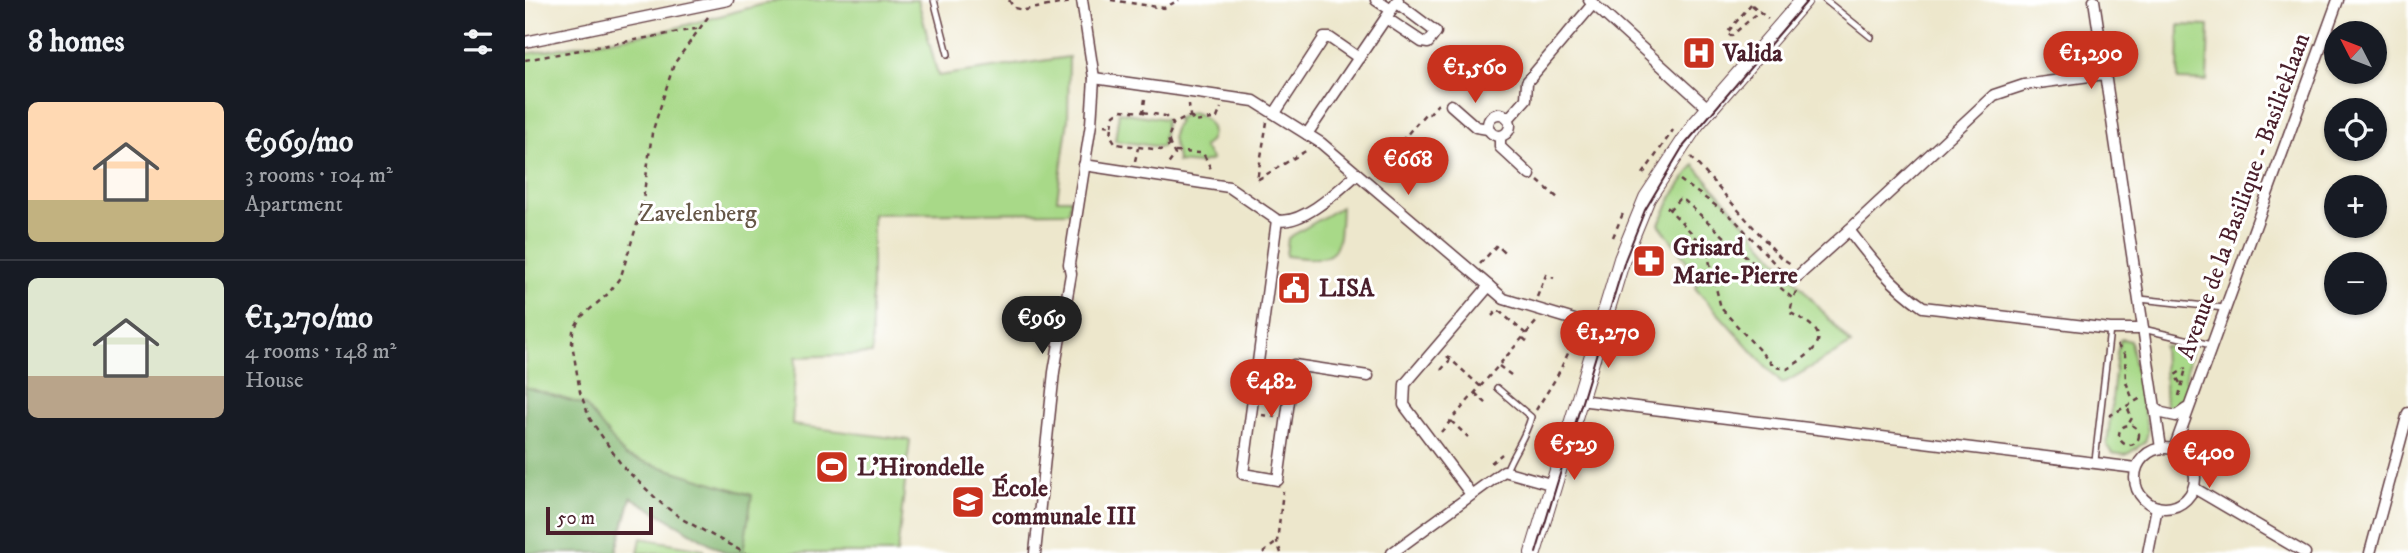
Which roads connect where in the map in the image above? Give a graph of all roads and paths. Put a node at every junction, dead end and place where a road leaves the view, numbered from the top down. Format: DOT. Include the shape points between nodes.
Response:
graph roads {
  1 [pos="727,0"];
  2 [pos="935,0"];
  3 [pos="1009,0"];
  4 [pos="1080,0"];
  5 [pos="1111,0"];
  6 [pos="1179,0"];
  7 [pos="1376,0"];
  8 [pos="1804,0"];
  9 [pos="1825,0"];
  10 [pos="2094,0"];
  11 [pos="2338,0"];
  12 [pos="1591,2"];
  13 [pos="706,6"];
  14 [pos="1393,8"];
  15 [pos="1759,11"];
  16 [pos="1768,19"];
  17 [pos="701,28"];
  18 [pos="1871,37"];
  19 [pos="525,42"];
  20 [pos="948,54"];
  21 [pos="1359,58"];
  22 [pos="525,60"];
  23 [pos="2104,74"];
  24 [pos="1094,78"];
  25 [pos="1145,98"];
  26 [pos="1189,104"];
  27 [pos="1451,105"];
  28 [pos="1221,108"];
  29 [pos="1709,109"];
  30 [pos="1143,113"];
  31 [pos="1190,116"];
  32 [pos="1271,117"];
  33 [pos="1509,118"];
  34 [pos="1098,124"];
  35 [pos="1173,124"];
  36 [pos="1112,126"];
  37 [pos="1488,129"];
  38 [pos="1307,134"];
  39 [pos="1500,137"];
  40 [pos="1170,145"];
  41 [pos="1138,148"];
  42 [pos="1309,149"];
  43 [pos="1696,149"];
  44 [pos="1175,152"];
  45 [pos="1691,157"];
  46 [pos="1135,161"];
  47 [pos="1084,165"];
  48 [pos="1167,166"];
  49 [pos="1684,167"];
  50 [pos="1212,173"];
  51 [pos="1530,174"];
  52 [pos="1361,178"];
  53 [pos="1257,180"];
  54 [pos="1672,186"];
  55 [pos="1251,190"];
  56 [pos="1559,199"];
  57 [pos="1277,220"];
  58 [pos="1849,230"];
  59 [pos="1504,251"];
  60 [pos="1780,257"];
  61 [pos="1473,272"];
  62 [pos="1785,276"];
  63 [pos="1798,276"];
  64 [pos="1554,278"];
  65 [pos="1489,286"];
  66 [pos="1797,289"];
  67 [pos="1793,299"];
  68 [pos="2140,299"];
  69 [pos="2224,308"];
  70 [pos="1538,309"];
  71 [pos="1492,316"];
  72 [pos="1601,328"];
  73 [pos="2110,329"];
  74 [pos="2143,329"];
  75 [pos="1524,336"];
  76 [pos="1529,343"];
  77 [pos="1439,344"];
  78 [pos="2107,344"];
  79 [pos="2211,345"];
  80 [pos="1258,359"];
  81 [pos="1450,360"];
  82 [pos="1294,365"];
  83 [pos="1499,366"];
  84 [pos="1441,370"];
  85 [pos="1363,373"];
  86 [pos="1511,375"];
  87 [pos="2181,384"];
  88 [pos="1481,387"];
  89 [pos="1497,388"];
  90 [pos="1475,393"];
  91 [pos="1579,400"];
  92 [pos="2133,400"];
  93 [pos="2185,402"];
  94 [pos="2149,403"];
  95 [pos="1487,404"];
  96 [pos="2128,408"];
  97 [pos="1251,413"];
  98 [pos="2408,413"];
  99 [pos="2109,416"];
  100 [pos="1286,419"];
  101 [pos="1451,421"];
  102 [pos="2129,425"];
  103 [pos="1468,437"];
  104 [pos="1432,443"];
  105 [pos="2161,448"];
  106 [pos="2174,449"];
  107 [pos="2095,461"];
  108 [pos="2136,468"];
  109 [pos="1506,471"];
  110 [pos="1278,480"];
  111 [pos="1554,485"];
  112 [pos="2194,488"];
  113 [pos="1471,493"];
  114 [pos="2157,507"];
  115 [pos="1277,542"];
  116 [pos="745,553"];
  117 [pos="1034,553"];
  118 [pos="1263,553"];
  119 [pos="1280,553"];
  120 [pos="1392,553"];
  121 [pos="1533,553"];
  122 [pos="2148,553"];
  123 [pos="2305,553"];
  124 [pos="2369,553"];
  1 -- 13 [label="street"];
  2 -- 20 [label="lane"];
  3 -- 4 [label="path" via="1014,8 1025,10"];
  4 -- 24 [label="street"];
  5 -- 6 [label="path" via="1164,8"];
  7 -- 14 [label="street"];
  8 -- 29 [label="main road"];
  9 -- 18 [label="lane"];
  10 -- 23 [label="street"];
  11 -- 69 [label="street, Avenue de la Basilique - Basilieklaan"];
  12 -- 29 [label="street"];
  12 -- 33 [label="street" via="1527,82 1526,99"];
  13 -- 17 [label="path" via="708,19"];
  13 -- 19 [label="street"];
  14 -- 21 [label="street"];
  15 -- 15 [label="path" via="1751,4 1727,33 1731,36"];
  15 -- 16 [label="path"];
  17 -- 22 [label="path"];
  17 -- 116 [label="path" via="674,64 656,121 642,208 621,276 580,318 572,343 580,393 590,419 624,467 682,519"];
  21 -- 32 [label="street" via="1324,38"];
  21 -- 38 [label="street"];
  23 -- 58 [label="street" via="2024,86 1994,96"];
  23 -- 68 [label="street"];
  24 -- 32 [label="street" via="1254,101"];
  24 -- 47 [label="street"];
  25 -- 30 [label="path"];
  26 -- 31 [label="path"];
  27 -- 37 [label="street" via="1476,127"];
  27 -- 52 [label="path" via="1444,98"];
  28 -- 31 [label="path" via="1217,118 1195,122"];
  29 -- 72 [label="main road" via="1647,198"];
  30 -- 35 [label="path" via="1165,116"];
  30 -- 36 [label="path" via="1121,110 1114,115"];
  31 -- 35 [label="path"];
  32 -- 38 [label="street"];
  32 -- 53 [label="path"];
  33 -- 37 [label="street" via="1494,115"];
  33 -- 39 [label="street" via="1511,128"];
  34 -- 36 [label="path"];
  35 -- 40 [label="path"];
  36 -- 41 [label="path" via="1116,144"];
  37 -- 39 [label="street"];
  38 -- 52 [label="street"];
  39 -- 51 [label="street" via="1500,147"];
  40 -- 41 [label="path" via="1160,150"];
  40 -- 44 [label="path"];
  41 -- 46 [label="path"];
  42 -- 53 [label="path"];
  43 -- 45 [label="path"];
  44 -- 48 [label="path"];
  44 -- 50 [label="path" via="1203,153"];
  45 -- 49 [label="path"];
  45 -- 60 [label="path"];
  47 -- 57 [label="street" via="1229,187"];
  47 -- 117 [label="street"];
  51 -- 56 [label="path"];
  52 -- 57 [label="street" via="1295,219"];
  52 -- 61 [label="street"];
  53 -- 55 [label="path"];
  54 -- 62 [label="path" via="1678,179 1733,218"];
  57 -- 80 [label="street"];
  58 -- 63 [label="street"];
  58 -- 73 [label="street" via="1881,271 1923,307"];
  59 -- 61 [label="path" via="1497,245"];
  61 -- 65 [label="street"];
  64 -- 70 [label="path" via="1546,275"];
  65 -- 70 [label="street" via="1504,299"];
  65 -- 77 [label="street"];
  66 -- 67 [label="path"];
  67 -- 67 [label="path" via="1790,313 1808,321 1819,338 1814,352 1787,369 1769,361 1721,308 1706,248 1668,209 1678,199 1685,201"];
  68 -- 69 [label="lane"];
  68 -- 74 [label="street"];
  69 -- 79 [label="street, Avenue de la Basilique - Basilieklaan"];
  70 -- 72 [label="street"];
  70 -- 75 [label="path" via="1540,317"];
  71 -- 75 [label="path" via="1498,310"];
  72 -- 91 [label="main road"];
  73 -- 74 [label="street"];
  73 -- 78 [label="lane"];
  74 -- 79 [label="lane"];
  74 -- 94 [label="street"];
  75 -- 76 [label="path"];
  75 -- 83 [label="path"];
  77 -- 81 [label="path"];
  77 -- 104 [label="street" via="1405,384 1402,394 1404,405"];
  78 -- 92 [label="path" via="2118,346 2125,355 2126,382"];
  78 -- 107 [label="lane"];
  79 -- 93 [label="street, Avenue de la Basilique - Basilieklaan"];
  80 -- 82 [label="path"];
  80 -- 97 [label="street"];
  81 -- 84 [label="path"];
  81 -- 88 [label="path"];
  82 -- 85 [label="street"];
  82 -- 100 [label="street"];
  83 -- 86 [label="path"];
  83 -- 88 [label="path"];
  87 -- 93 [label="path" via="2178,396"];
  88 -- 90 [label="path"];
  89 -- 109 [label="lane" via="1531,417"];
  90 -- 95 [label="path"];
  90 -- 101 [label="path"];
  91 -- 107 [label="street"];
  91 -- 111 [label="main road"];
  92 -- 94 [label="path"];
  92 -- 96 [label="path"];
  93 -- 94 [label="street" via="2183,414 2176,416"];
  93 -- 106 [label="street, Avenue de la Basilique - Basilieklaan"];
  94 -- 105 [label="street"];
  96 -- 99 [label="path"];
  96 -- 102 [label="path"];
  97 -- 100 [label="path"];
  97 -- 110 [label="street" via="1243,474"];
  98 -- 124 [label="street"];
  100 -- 110 [label="street"];
  101 -- 103 [label="path"];
  101 -- 104 [label="path"];
  102 -- 102 [label="path" via="2139,434 2129,445 2119,435 2121,428"];
  104 -- 113 [label="street"];
  105 -- 106 [label="street"];
  105 -- 108 [label="street" via="2145,454"];
  106 -- 112 [label="street" via="2192,464"];
  107 -- 108 [label="street"];
  108 -- 114 [label="street" via="2138,492"];
  109 -- 111 [label="street"];
  109 -- 113 [label="street"];
  110 -- 115 [label="path" via="1283,491"];
  111 -- 121 [label="main road"];
  112 -- 114 [label="street" via="2175,506"];
  112 -- 123 [label="street"];
  113 -- 120 [label="street"];
  114 -- 122 [label="street"];
  115 -- 118 [label="path"];
  115 -- 119 [label="path"];
}
